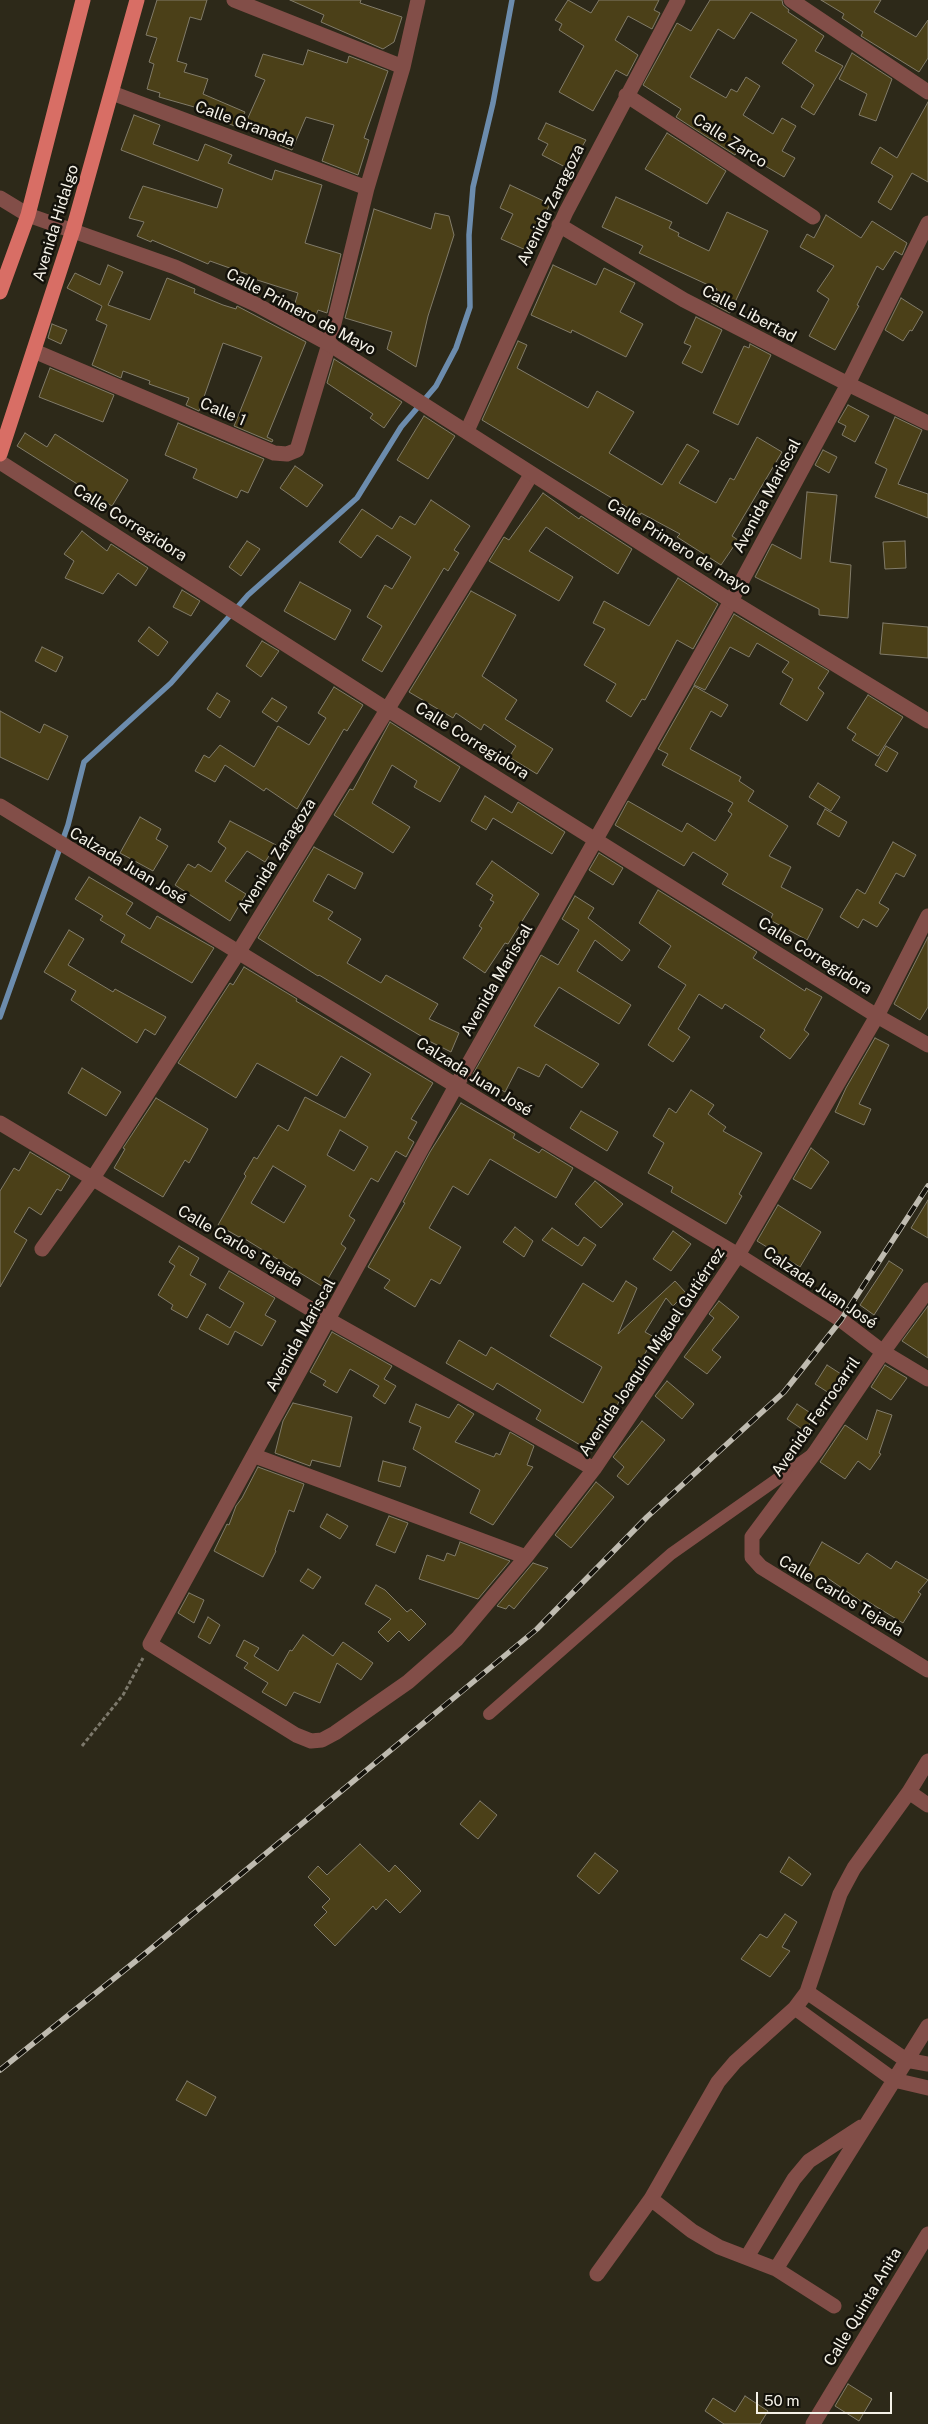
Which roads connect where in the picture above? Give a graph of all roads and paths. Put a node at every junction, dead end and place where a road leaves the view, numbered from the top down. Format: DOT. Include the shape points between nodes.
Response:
graph roads {
  1 [pos="83,0"];
  2 [pos="137,0"];
  3 [pos="234,0"];
  4 [pos="418,0"];
  5 [pos="678,0"];
  6 [pos="791,0"];
  7 [pos="403,67"];
  8 [pos="928,92"];
  9 [pos="112,93"];
  10 [pos="626,94"];
  11 [pos="367,188"];
  12 [pos="0,198"];
  13 [pos="28,216"];
  14 [pos="813,217"];
  15 [pos="928,223"];
  16 [pos="559,225"];
  17 [pos="73,230"];
  18 [pos="0,292"];
  19 [pos="329,344"];
  20 [pos="34,351"];
  21 [pos="848,384"];
  22 [pos="414,398"];
  23 [pos="928,423"];
  24 [pos="467,431"];
  25 [pos="0,454"];
  26 [pos="0,462"];
  27 [pos="531,475"];
  28 [pos="731,601"];
  29 [pos="388,710"];
  30 [pos="928,721"];
  31 [pos="0,806"];
  32 [pos="598,839"];
  33 [pos="928,916"];
  34 [pos="238,953"];
  35 [pos="877,1016"];
  36 [pos="928,1044"];
  37 [pos="456,1086"];
  38 [pos="2,1125"];
  39 [pos="93,1178"];
  40 [pos="42,1249"];
  41 [pos="738,1255"];
  42 [pos="928,1290"];
  43 [pos="329,1320"];
  44 [pos="883,1352"];
  45 [pos="928,1379"];
  46 [pos="816,1451"];
  47 [pos="255,1456"];
  48 [pos="594,1470"];
  49 [pos="526,1557"];
  50 [pos="760,1567"];
  51 [pos="150,1644"];
  52 [pos="928,1670"];
  53 [pos="489,1714"];
  54 [pos="82,1746"];
  55 [pos="928,1761"];
  56 [pos="909,1792"];
  57 [pos="928,1805"];
  58 [pos="807,1992"];
  59 [pos="795,2008"];
  60 [pos="928,2026"];
  61 [pos="906,2060"];
  62 [pos="928,2064"];
  63 [pos="894,2080"];
  64 [pos="928,2088"];
  65 [pos="866,2124"];
  66 [pos="651,2199"];
  67 [pos="928,2234"];
  68 [pos="746,2257"];
  69 [pos="776,2269"];
  70 [pos="597,2274"];
  71 [pos="834,2306"];
  72 [pos="816,2423"];
  1 -- 13 [label="main road, Avenida Hidalgo"];
  2 -- 9 [label="main road, Avenida Hidalgo"];
  3 -- 7 [label="street"];
  4 -- 7 [label="street"];
  5 -- 10 [label="street, Avenida Zaragoza"];
  6 -- 8 [label="street"];
  7 -- 11 [label="street"];
  9 -- 11 [label="street, Calle Granada"];
  9 -- 17 [label="main road, Avenida Hidalgo"];
  10 -- 14 [label="street, Calle Zarco"];
  10 -- 16 [label="street, Avenida Zaragoza"];
  11 -- 19 [label="street"];
  12 -- 13 [label="street, Calle Primero de Mayo"];
  13 -- 17 [label="street, Calle Primero de Mayo"];
  13 -- 18 [label="main road, Avenida Hidalgo"];
  15 -- 21 [label="street, Avenida Mariscal"];
  16 -- 21 [label="street, Calle Libertad" via="684,300"];
  16 -- 24 [label="street, Avenida Zaragoza"];
  17 -- 19 [label="street, Calle Primero de Mayo" via="175,267 257,304"];
  17 -- 20 [label="main road, Avenida Hidalgo"];
  19 -- 20 [label="street, Calle 1" via="297,450 287,454 274,452"];
  19 -- 22 [label="street, Calle Primero de Mayo"];
  20 -- 25 [label="main road, Avenida Hidalgo"];
  21 -- 23 [label="street, Calle Libertad"];
  21 -- 28 [label="street, Avenida Mariscal"];
  22 -- 24 [label="street, Calle Primero de mayo"];
  24 -- 27 [label="street, Calle Primero de mayo"];
  26 -- 29 [label="street, Calle Corregidora"];
  27 -- 28 [label="street, Calle Primero de mayo"];
  27 -- 29 [label="street, Avenida Zaragoza"];
  28 -- 30 [label="street, Calle Primero de mayo"];
  28 -- 32 [label="street, Avenida Mariscal"];
  29 -- 32 [label="street, Calle Corregidora"];
  29 -- 34 [label="street, Avenida Zaragoza"];
  31 -- 34 [label="street, Calzada Juan José"];
  32 -- 35 [label="street, Calle Corregidora"];
  32 -- 37 [label="street, Avenida Mariscal"];
  33 -- 35 [label="street, Avenida Joaquín Miguel Gutiérrez"];
  34 -- 37 [label="street, Calzada Juan José"];
  34 -- 39 [label="street, Avenida Zaragoza"];
  35 -- 36 [label="street, Calle Corregidora"];
  35 -- 41 [label="street, Avenida Joaquín Miguel Gutiérrez"];
  37 -- 41 [label="street, Calzada Juan José"];
  37 -- 43 [label="street, Avenida Mariscal"];
  38 -- 39 [label="street, Calle Carlos Tejada"];
  39 -- 40 [label="street, Avenida Zaragoza"];
  39 -- 43 [label="street, Calle Carlos Tejada"];
  41 -- 44 [label="street, Calzada Juan José" via="841,1320"];
  41 -- 48 [label="street, Avenida Joaquín Miguel Gutiérrez"];
  42 -- 44 [label="street, Avenida Ferrocarril"];
  43 -- 47 [label="street, Avenida Mariscal"];
  43 -- 48 [label="street, Calle Carlos Tejada"];
  44 -- 45 [label="street, Calzada Juan José"];
  44 -- 46 [label="street, Avenida Ferrocarril"];
  46 -- 50 [label="street, Avenida Ferrocarril" via="752,1537 752,1556"];
  46 -- 53 [label="street" via="671,1554"];
  47 -- 49 [label="street"];
  47 -- 51 [label="street, Avenida Mariscal"];
  48 -- 49 [label="street, Avenida Joaquín Miguel Gutiérrez"];
  49 -- 51 [label="street, Avenida Joaquín Miguel Gutiérrez" via="456,1639 408,1682 322,1740 311,1741 296,1735"];
  50 -- 52 [label="street, Calle Carlos Tejada"];
  51 -- 54 [label="path" via="123,1694"];
  55 -- 56 [label="street"];
  56 -- 57 [label="street"];
  56 -- 58 [label="street" via="854,1868 840,1894"];
  58 -- 59 [label="street"];
  58 -- 61 [label="street"];
  59 -- 63 [label="street"];
  59 -- 66 [label="street" via="735,2062 718,2082"];
  60 -- 61 [label="street"];
  61 -- 62 [label="street"];
  61 -- 63 [label="street"];
  63 -- 64 [label="street"];
  63 -- 65 [label="street"];
  65 -- 68 [label="street" via="809,2161 794,2179"];
  65 -- 69 [label="street"];
  66 -- 68 [label="street" via="692,2231 719,2247"];
  66 -- 70 [label="street"];
  67 -- 72 [label="street, Calle Quinta Anita"];
  68 -- 69 [label="street"];
  69 -- 71 [label="street"];
}
